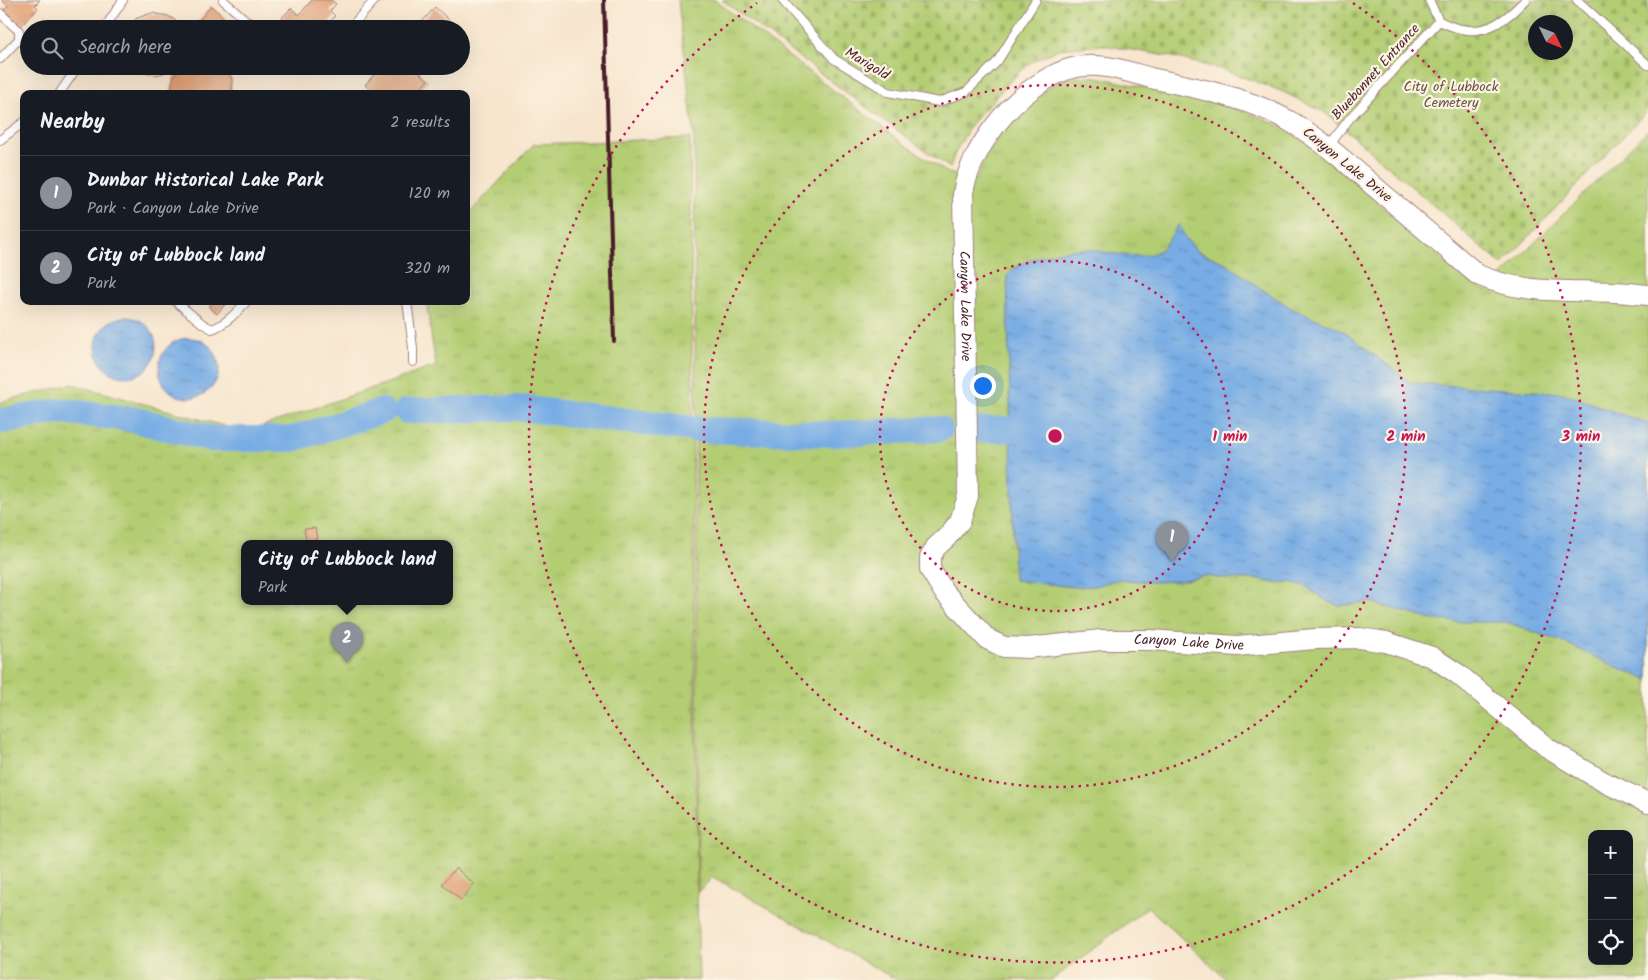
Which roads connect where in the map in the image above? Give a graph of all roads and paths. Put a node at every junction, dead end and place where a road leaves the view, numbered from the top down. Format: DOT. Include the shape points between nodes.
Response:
graph roads {
  1 [pos="123,0"];
  2 [pos="223,0"];
  3 [pos="375,0"];
  4 [pos="782,0"];
  5 [pos="1036,0"];
  6 [pos="1429,0"];
  7 [pos="1525,0"];
  8 [pos="1577,0"];
  9 [pos="0,13"];
  10 [pos="110,20"];
  11 [pos="246,20"];
  12 [pos="358,20"];
  13 [pos="1439,21"];
  14 [pos="0,59"];
  15 [pos="1648,64"];
  16 [pos="72,75"];
  17 [pos="62,90"];
  18 [pos="20,125"];
  19 [pos="0,140"];
  20 [pos="1328,147"];
  21 [pos="1648,295"];
  22 [pos="180,305"];
  23 [pos="243,305"];
  24 [pos="408,305"];
  25 [pos="413,362"];
  26 [pos="1648,803"];
  1 -- 10 [label="lane"];
  2 -- 11 [label="lane"];
  3 -- 12 [label="lane"];
  4 -- 5 [label="lane, Marigold" via="834,59 888,92 939,102 966,92 996,62"];
  6 -- 13 [label="lane"];
  7 -- 13 [label="lane, Bluebonnet Entrance" via="1502,22 1481,30 1460,29"];
  8 -- 15 [label="lane"];
  9 -- 14 [label="lane" via="19,31 19,39"];
  13 -- 20 [label="lane, Bluebonnet Entrance" via="1350,118"];
  16 -- 17 [label="lane"];
  18 -- 19 [label="lane"];
  20 -- 21 [label="street, Canyon Lake Drive" via="1478,275 1507,286"];
  20 -- 26 [label="street, Canyon Lake Drive" via="1290,121 1237,98 1105,67 1077,67 1053,75 1033,87 1011,107 987,135 965,180 968,496 960,521 930,558 930,569 944,592 987,639 1004,647 1028,648 1101,640 1237,646 1315,639 1360,638 1386,642 1432,657 1458,674 1547,748 1604,782"];
  22 -- 23 [label="lane" via="212,329"];
  24 -- 25 [label="lane"];
}
